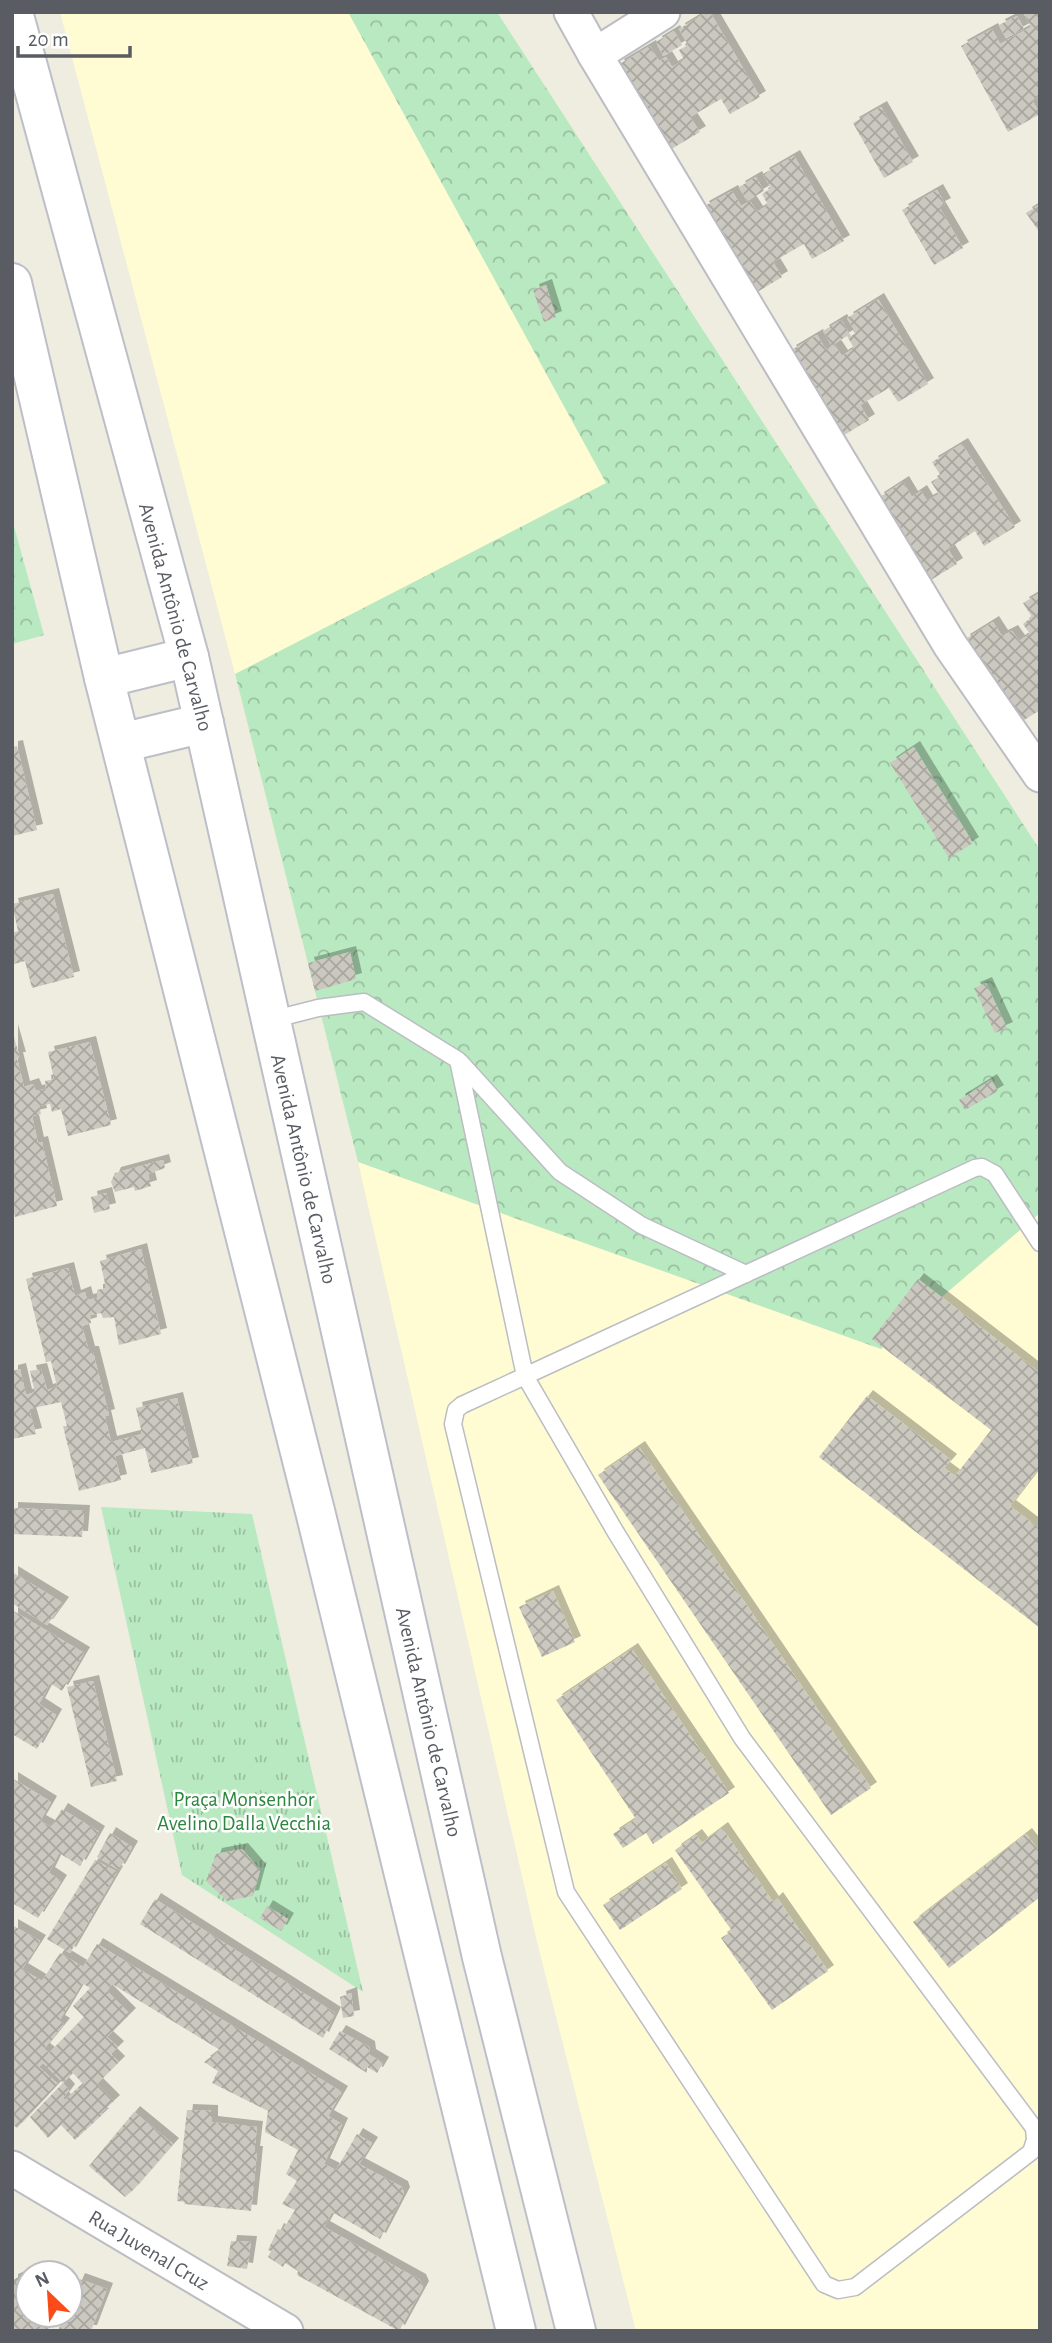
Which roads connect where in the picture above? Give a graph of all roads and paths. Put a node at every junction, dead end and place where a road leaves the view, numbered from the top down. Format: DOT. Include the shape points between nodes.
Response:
graph roads {
  1 [pos="13,12"];
  2 [pos="571,12"];
  3 [pos="663,12"];
  4 [pos="596,55"];
  5 [pos="12,283"];
  6 [pos="189,657"];
  7 [pos="104,678"];
  8 [pos="204,723"];
  9 [pos="121,743"];
  10 [pos="1040,775"];
  11 [pos="271,1020"];
  12 [pos="458,1060"];
  13 [pos="1040,1242"];
  14 [pos="746,1274"];
  15 [pos="526,1376"];
  16 [pos="12,2168"];
  17 [pos="286,2331"];
  18 [pos="516,2331"];
  19 [pos="576,2331"];
  1 -- 6 [label="main road, Avenida Antônio de Carvalho"];
  2 -- 4 [label="street"];
  3 -- 4 [label="street"];
  4 -- 10 [label="street" via="950,646"];
  5 -- 7 [label="main road"];
  6 -- 7 [label="main road"];
  6 -- 8 [label="main road, Avenida Antônio de Carvalho"];
  7 -- 9 [label="main road"];
  8 -- 9 [label="main road"];
  8 -- 11 [label="main road, Avenida Antônio de Carvalho"];
  9 -- 18 [label="main road"];
  11 -- 12 [label="lane" via="364,1002"];
  11 -- 19 [label="main road, Avenida Antônio de Carvalho" via="482,1956"];
  12 -- 14 [label="lane" via="560,1172 641,1226"];
  12 -- 15 [label="lane"];
  13 -- 14 [label="lane" via="995,1174 982,1167"];
  14 -- 15 [label="lane"];
  15 -- 15 [label="lane" via="742,1738 1034,2128 1031,2152 855,2287 838,2290 824,2284 566,1892 453,1424 456,1409 462,1405"];
  16 -- 17 [label="street, Rua Juvenal Cruz"];
}
